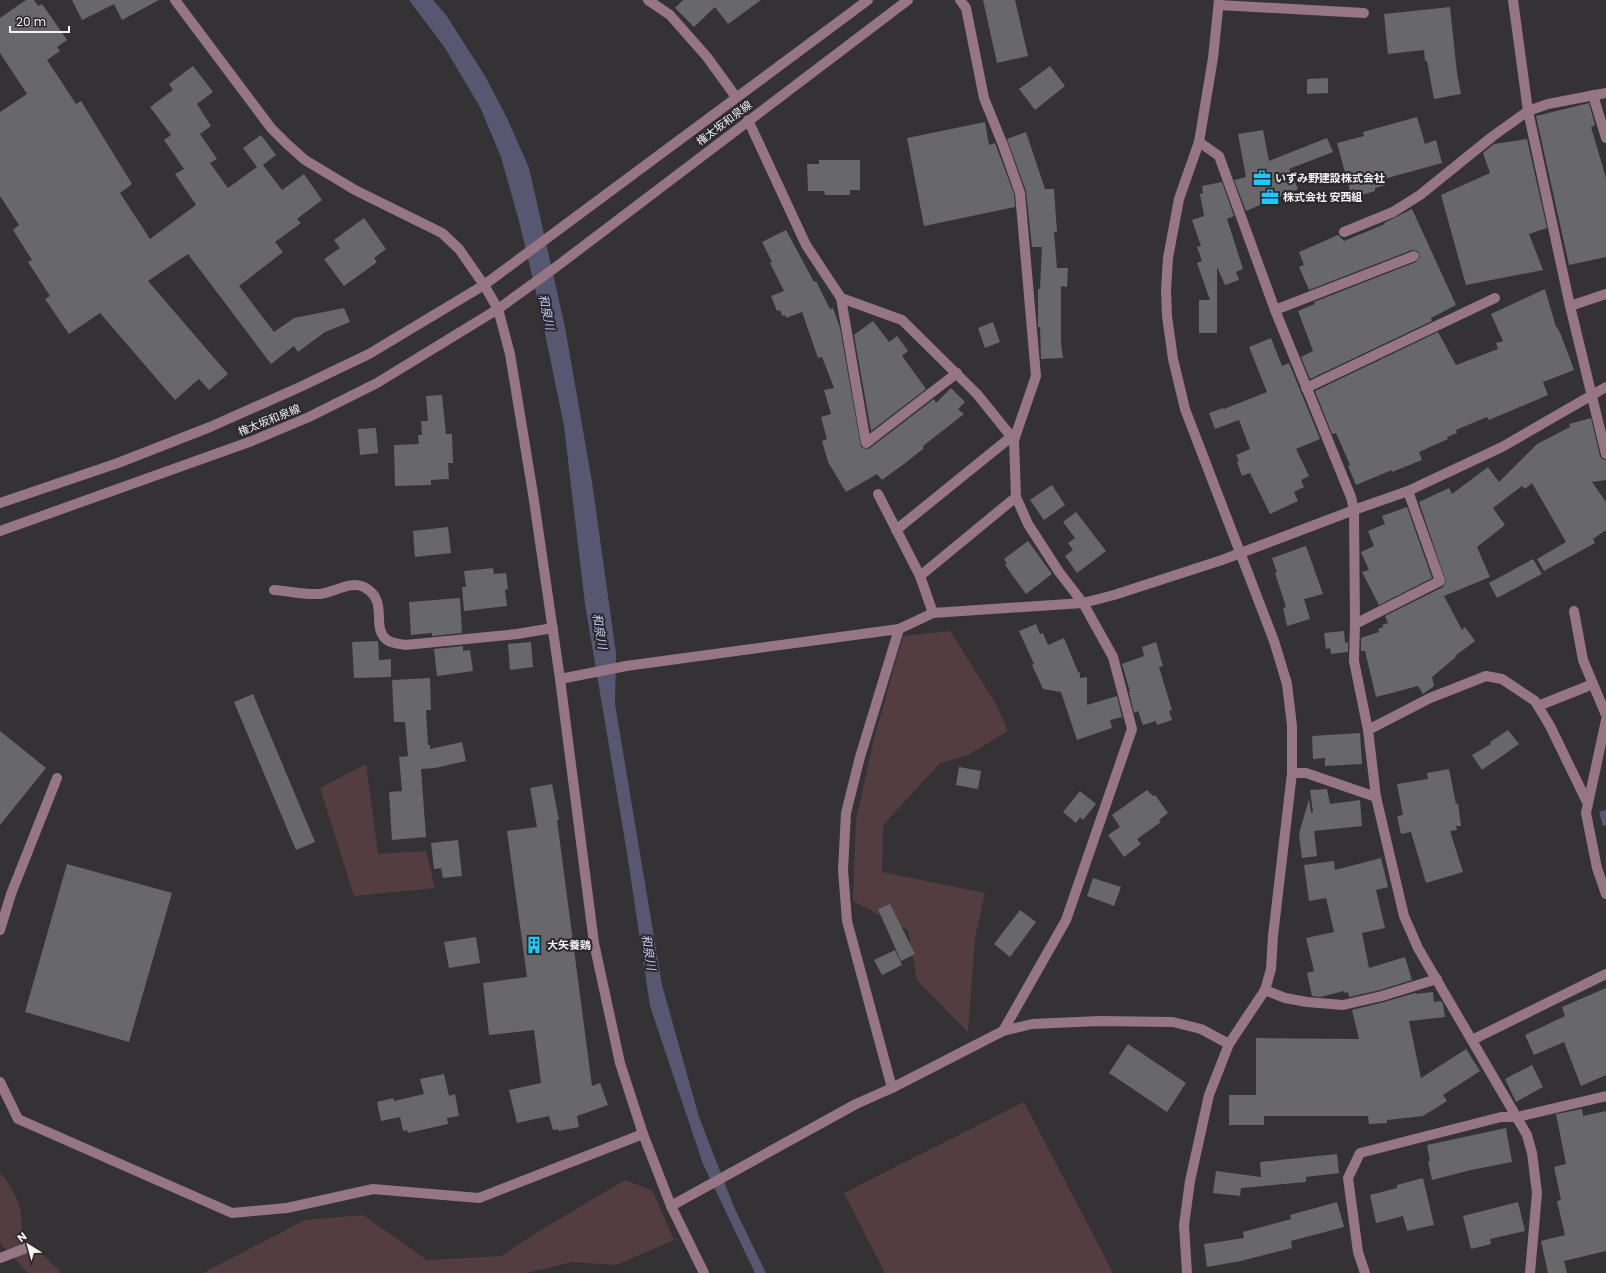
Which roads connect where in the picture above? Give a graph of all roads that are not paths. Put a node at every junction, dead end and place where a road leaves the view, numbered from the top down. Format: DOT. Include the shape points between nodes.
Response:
graph roads {
  1 [pos="175,0"];
  2 [pos="648,0"];
  3 [pos="868,0"];
  4 [pos="908,0"];
  5 [pos="960,0"];
  6 [pos="1513,0"];
  7 [pos="1219,3"];
  8 [pos="1364,13"];
  9 [pos="1606,93"];
  10 [pos="1593,95"];
  11 [pos="736,98"];
  12 [pos="1528,111"];
  13 [pos="748,120"];
  14 [pos="1606,138"];
  15 [pos="1199,142"];
  16 [pos="1344,232"];
  17 [pos="1414,256"];
  18 [pos="484,285"];
  19 [pos="1606,294"];
  20 [pos="842,298"];
  21 [pos="1495,298"];
  22 [pos="1570,306"];
  23 [pos="498,309"];
  24 [pos="1275,310"];
  25 [pos="957,373"];
  26 [pos="1606,387"];
  27 [pos="1306,388"];
  28 [pos="1592,395"];
  29 [pos="1013,439"];
  30 [pos="1606,454"];
  31 [pos="1408,491"];
  32 [pos="878,494"];
  33 [pos="1016,497"];
  34 [pos="0,503"];
  35 [pos="1354,510"];
  36 [pos="896,530"];
  37 [pos="0,531"];
  38 [pos="1241,553"];
  39 [pos="920,576"];
  40 [pos="274,590"];
  41 [pos="1083,603"];
  42 [pos="1574,611"];
  43 [pos="933,613"];
  44 [pos="1355,624"];
  45 [pos="553,628"];
  46 [pos="899,629"];
  47 [pos="560,679"];
  48 [pos="1593,684"];
  49 [pos="1538,706"];
  50 [pos="1606,715"];
  51 [pos="1606,720"];
  52 [pos="1368,730"];
  53 [pos="1292,773"];
  54 [pos="57,778"];
  55 [pos="1376,797"];
  56 [pos="1588,804"];
  57 [pos="1606,894"];
  58 [pos="0,930"];
  59 [pos="1606,974"];
  60 [pos="1437,979"];
  61 [pos="1265,990"];
  62 [pos="1003,1031"];
  63 [pos="1472,1040"];
  64 [pos="1229,1044"];
  65 [pos="0,1082"];
  66 [pos="892,1088"];
  67 [pos="1606,1096"];
  68 [pos="1517,1117"];
  69 [pos="643,1134"];
  70 [pos="671,1206"];
  71 [pos="26,1248"];
  72 [pos="0,1258"];
  73 [pos="704,1273"];
  74 [pos="1187,1273"];
  75 [pos="1365,1273"];
  76 [pos="1530,1273"];
  1 -- 18 [label="street" via="271,128 287,144 305,160 355,190 442,233 459,249"];
  2 -- 11 [label="street" via="670,15 707,57"];
  3 -- 11 [label="street, 権太坂和泉線"];
  4 -- 13 [label="street, 権太坂和泉線"];
  5 -- 29 [label="street" via="966,8 984,98 1020,193 1036,376"];
  6 -- 12 [label="street"];
  7 -- 8 [label="street"];
  7 -- 15 [label="street" via="1211,73"];
  9 -- 10 [label="street"];
  10 -- 12 [label="street" via="1548,104"];
  10 -- 14 [label="street"];
  11 -- 18 [label="street, 権太坂和泉線"];
  12 -- 16 [label="street" via="1393,212"];
  12 -- 22 [label="street"];
  13 -- 20 [label="street" via="806,245"];
  13 -- 23 [label="street, 権太坂和泉線"];
  15 -- 24 [label="street" via="1219,156"];
  15 -- 38 [label="street" via="1178,206 1168,258 1167,316 1173,359 1185,409"];
  17 -- 24 [label="street"];
  18 -- 23 [label="street"];
  18 -- 34 [label="street, 権太坂和泉線" via="369,354 300,388 118,463"];
  19 -- 22 [label="street"];
  20 -- 25 [label="street" via="902,320"];
  20 -- 25 [label="street" via="866,442"];
  21 -- 27 [label="street"];
  22 -- 28 [label="street"];
  23 -- 37 [label="street, 権太坂和泉線" via="377,383 309,417"];
  23 -- 45 [label="street" via="510,354"];
  24 -- 27 [label="street"];
  25 -- 29 [label="street"];
  26 -- 28 [label="street"];
  27 -- 35 [label="street"];
  28 -- 30 [label="street"];
  28 -- 31 [label="street" via="1502,447"];
  29 -- 33 [label="street"];
  29 -- 36 [label="street"];
  31 -- 35 [label="street"];
  31 -- 44 [label="street" via="1440,581"];
  32 -- 36 [label="street"];
  33 -- 39 [label="street"];
  33 -- 41 [label="street" via="1028,524"];
  35 -- 38 [label="street"];
  35 -- 44 [label="street"];
  36 -- 39 [label="street"];
  38 -- 41 [label="street"];
  38 -- 53 [label="street" via="1287,684 1292,726"];
  39 -- 43 [label="street"];
  40 -- 45 [label="street" via="320,594 354,585 364,587 378,602 380,632 388,641 405,645"];
  41 -- 43 [label="street"];
  41 -- 62 [label="street" via="1113,657 1132,729 1066,920"];
  42 -- 48 [label="street" via="1583,660"];
  43 -- 46 [label="street"];
  44 -- 52 [label="street" via="1354,661"];
  45 -- 47 [label="street"];
  46 -- 47 [label="street" via="626,666"];
  46 -- 66 [label="street" via="860,757 846,813 843,870 847,921"];
  47 -- 69 [label="street" via="594,943 620,1063"];
  48 -- 49 [label="street"];
  48 -- 50 [label="street"];
  49 -- 52 [label="street" via="1535,701 1502,679 1486,676 1430,698"];
  49 -- 56 [label="street"];
  51 -- 56 [label="street"];
  52 -- 55 [label="street"];
  53 -- 55 [label="street" via="1306,773"];
  53 -- 61 [label="street" via="1271,969"];
  54 -- 58 [label="street" via="11,894"];
  55 -- 60 [label="street" via="1404,916 1418,948"];
  56 -- 57 [label="street" via="1586,813"];
  59 -- 63 [label="street"];
  60 -- 61 [label="street" via="1343,1005 1285,998"];
  60 -- 63 [label="street"];
  61 -- 64 [label="street"];
  62 -- 64 [label="street" via="1032,1024 1099,1021 1173,1022 1200,1029"];
  62 -- 66 [label="street"];
  63 -- 68 [label="street"];
  64 -- 74 [label="street" via="1209,1095 1190,1181 1184,1225"];
  65 -- 69 [label="street" via="18,1119 232,1213 287,1208 373,1189 479,1198"];
  66 -- 70 [label="street" via="856,1104"];
  67 -- 68 [label="street"];
  68 -- 75 [label="street" via="1501,1117 1360,1153 1348,1178 1358,1252"];
  68 -- 76 [label="street" via="1527,1135 1537,1193"];
  69 -- 70 [label="street"];
  70 -- 73 [label="street"];
  71 -- 72 [label="street"];
}
